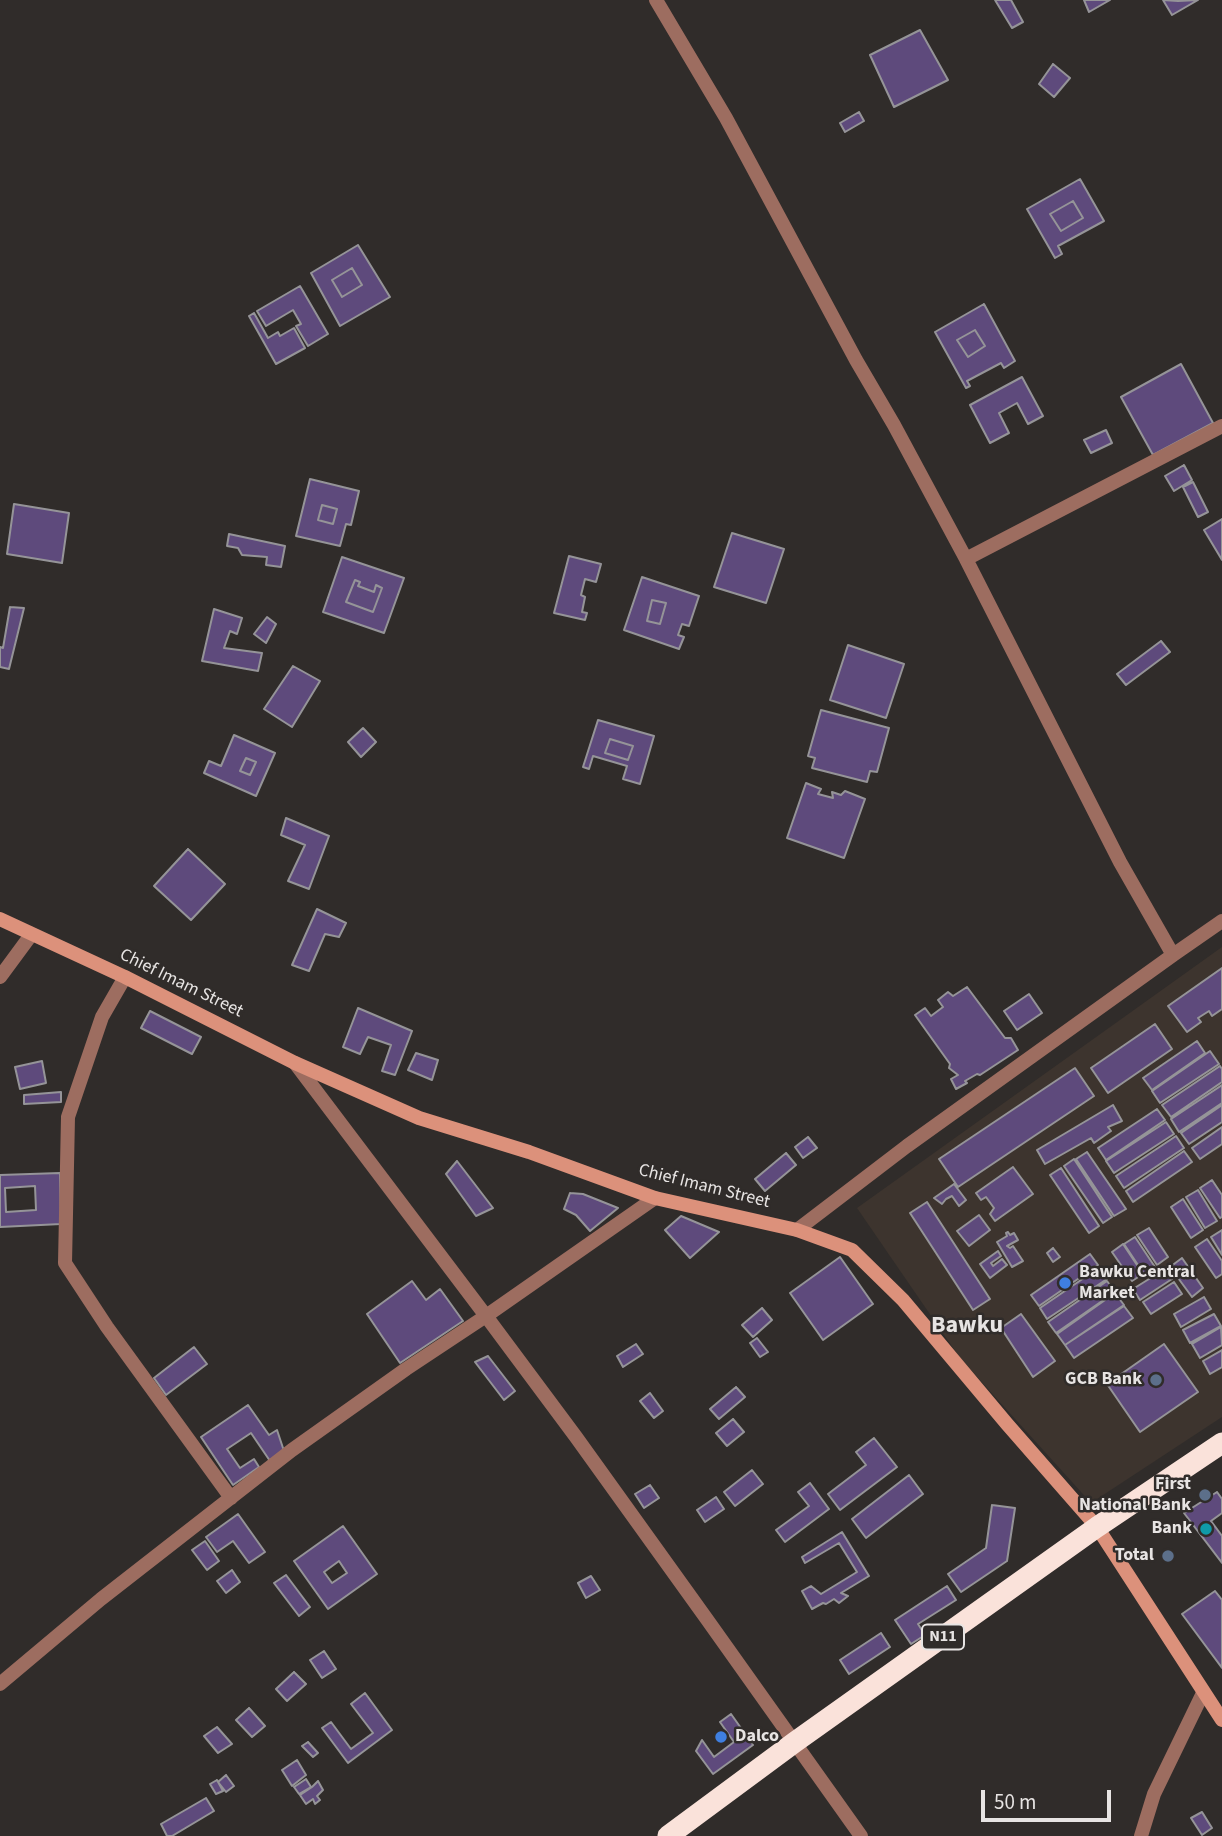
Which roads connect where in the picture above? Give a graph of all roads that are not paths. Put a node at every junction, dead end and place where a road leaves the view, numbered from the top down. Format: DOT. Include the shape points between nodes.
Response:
graph roads {
  1 [pos="656,0"];
  2 [pos="1222,427"];
  3 [pos="966,559"];
  4 [pos="0,919"];
  5 [pos="1222,921"];
  6 [pos="31,934"];
  7 [pos="1173,955"];
  8 [pos="0,977"];
  9 [pos="125,977"];
  10 [pos="295,1063"];
  11 [pos="655,1198"];
  12 [pos="797,1230"];
  13 [pos="486,1316"];
  14 [pos="1222,1443"];
  15 [pos="231,1498"];
  16 [pos="1097,1527"];
  17 [pos="0,1684"];
  18 [pos="1203,1693"];
  19 [pos="1222,1720"];
  20 [pos="795,1742"];
  21 [pos="668,1836"];
  22 [pos="861,1836"];
  23 [pos="1141,1836"];
  1 -- 3 [label="street" via="726,118"];
  2 -- 3 [label="street"];
  3 -- 7 [label="street" via="1119,862"];
  4 -- 6 [label="street, Chief Imam Street"];
  5 -- 7 [label="street"];
  6 -- 8 [label="street"];
  6 -- 9 [label="street, Chief Imam Street"];
  7 -- 12 [label="street"];
  9 -- 10 [label="street, Chief Imam Street"];
  9 -- 15 [label="street" via="102,1017 68,1117 65,1263"];
  10 -- 11 [label="street, Chief Imam Street" via="419,1118"];
  10 -- 13 [label="street"];
  11 -- 12 [label="street, Chief Imam Street"];
  11 -- 13 [label="street"];
  12 -- 16 [label="street, Chief Imam Street" via="852,1250 897,1294"];
  13 -- 15 [label="street" via="292,1450"];
  13 -- 20 [label="street"];
  14 -- 16 [label="highway, N11"];
  15 -- 17 [label="street"];
  16 -- 18 [label="street, Chief Imam Street"];
  16 -- 20 [label="highway, N11"];
  18 -- 19 [label="street, Chief Imam Street"];
  18 -- 23 [label="street" via="1154,1794"];
  20 -- 21 [label="highway, N11"];
  20 -- 22 [label="street"];
}
